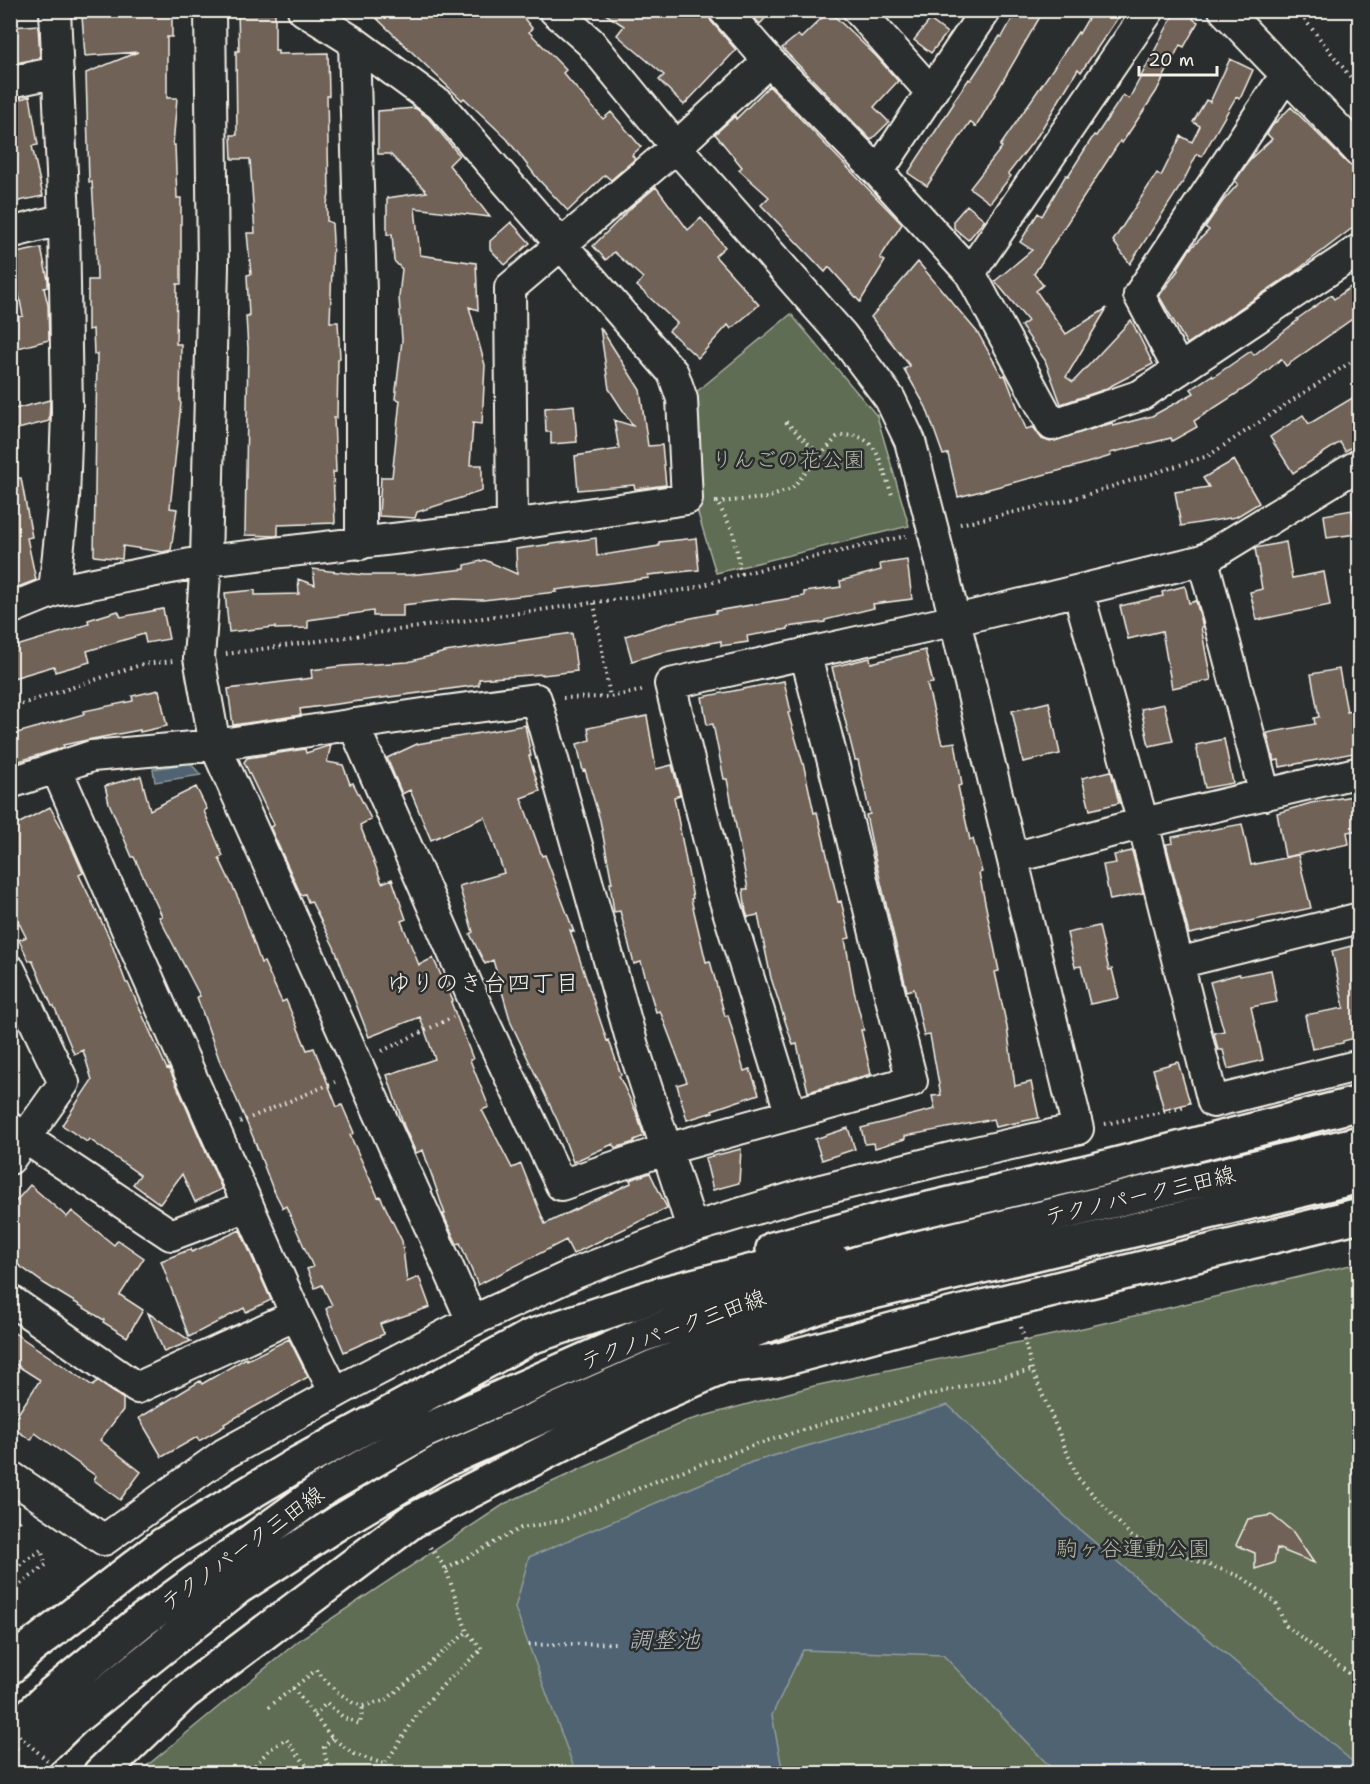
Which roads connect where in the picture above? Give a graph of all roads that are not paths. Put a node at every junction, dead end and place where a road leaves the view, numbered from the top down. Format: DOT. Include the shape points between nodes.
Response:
graph roads {
  1 [pos="55,10"];
  2 [pos="210,10"];
  3 [pos="303,10"];
  4 [pos="554,10"];
  5 [pos="724,10"];
  6 [pos="858,10"];
  7 [pos="986,10"];
  8 [pos="1149,10"];
  9 [pos="1224,10"];
  10 [pos="354,42"];
  11 [pos="769,61"];
  12 [pos="58,72"];
  13 [pos="1285,76"];
  14 [pos="10,82"];
  15 [pos="931,92"];
  16 [pos="676,147"];
  17 [pos="1359,152"];
  18 [pos="878,172"];
  19 [pos="64,219"];
  20 [pos="10,233"];
  21 [pos="561,243"];
  22 [pos="1359,249"];
  23 [pos="970,273"];
  24 [pos="1179,370"];
  25 [pos="1359,464"];
  26 [pos="512,525"];
  27 [pos="361,544"];
  28 [pos="1203,560"];
  29 [pos="206,561"];
  30 [pos="54,591"];
  31 [pos="1078,591"];
  32 [pos="10,609"];
  33 [pos="956,620"];
  34 [pos="805,653"];
  35 [pos="353,724"];
  36 [pos="215,745"];
  37 [pos="56,768"];
  38 [pos="1359,772"];
  39 [pos="10,783"];
  40 [pos="1264,795"];
  41 [pos="1143,823"];
  42 [pos="1013,858"];
  43 [pos="1359,918"];
  44 [pos="1178,963"];
  45 [pos="10,970"];
  46 [pos="1359,1065"];
  47 [pos="1359,1103"];
  48 [pos="791,1115"];
  49 [pos="16,1142"];
  50 [pos="1359,1143"];
  51 [pos="667,1149"];
  52 [pos="1359,1176"];
  53 [pos="248,1206"];
  54 [pos="1359,1215"];
  55 [pos="692,1228"];
  56 [pos="865,1261"];
  57 [pos="960,1272"];
  58 [pos="657,1295"];
  59 [pos="10,1300"];
  60 [pos="296,1315"];
  61 [pos="472,1321"];
  62 [pos="723,1367"];
  63 [pos="335,1393"];
  64 [pos="10,1476"];
  65 [pos="10,1667"];
  66 [pos="10,1734"];
  67 [pos="16,1773"];
  68 [pos="100,1773"];
  1 -- 12 [label="street"];
  2 -- 29 [label="street" via="213,266"];
  3 -- 10 [label="street"];
  4 -- 16 [label="street" via="590,42"];
  5 -- 11 [label="street"];
  6 -- 15 [label="street"];
  7 -- 15 [label="street"];
  8 -- 23 [label="street"];
  9 -- 13 [label="street"];
  10 -- 21 [label="street" via="440,105"];
  10 -- 27 [label="street" via="361,293"];
  11 -- 16 [label="street"];
  11 -- 18 [label="street"];
  12 -- 14 [label="street"];
  12 -- 19 [label="street"];
  13 -- 17 [label="street"];
  13 -- 24 [label="street" via="1138,295"];
  15 -- 18 [label="street"];
  16 -- 21 [label="street"];
  16 -- 33 [label="street" via="842,335 890,399 910,441 919,533"];
  18 -- 23 [label="street"];
  19 -- 20 [label="street"];
  19 -- 30 [label="street" via="67,412 64,499"];
  21 -- 26 [label="street" via="510,288"];
  21 -- 26 [label="street" via="673,373 682,399 687,499"];
  22 -- 24 [label="street"];
  23 -- 24 [label="street" via="1052,425 1141,395"];
  25 -- 28 [label="street"];
  26 -- 27 [label="street"];
  27 -- 29 [label="street"];
  28 -- 31 [label="street"];
  28 -- 40 [label="street"];
  29 -- 30 [label="street"];
  29 -- 36 [label="street" via="199,658"];
  30 -- 32 [label="street"];
  31 -- 33 [label="street"];
  31 -- 41 [label="street"];
  33 -- 34 [label="street"];
  33 -- 42 [label="street"];
  34 -- 48 [label="street" via="912,1081"];
  34 -- 48 [label="street" via="670,684 720,885"];
  35 -- 36 [label="street"];
  35 -- 51 [label="street" via="476,1005 561,1185"];
  35 -- 51 [label="street" via="536,699 626,1025"];
  36 -- 37 [label="street" via="92,756"];
  36 -- 61 [label="street"];
  37 -- 39 [label="street"];
  37 -- 53 [label="street"];
  38 -- 40 [label="street"];
  40 -- 41 [label="street"];
  41 -- 42 [label="street"];
  41 -- 44 [label="street"];
  42 -- 55 [label="street" via="1078,1129 805,1194"];
  43 -- 44 [label="street"];
  44 -- 46 [label="street" via="1212,1102"];
  45 -- 49 [label="street" via="64,1083"];
  47 -- 58 [label="main road" via="733,1260"];
  48 -- 51 [label="street"];
  49 -- 53 [label="street" via="171,1235"];
  50 -- 56 [label="main road, テクノパーク三田線"];
  51 -- 55 [label="street"];
  52 -- 57 [label="main road, テクノパーク三田線"];
  53 -- 60 [label="street"];
  54 -- 62 [label="main road" via="776,1361"];
  55 -- 61 [label="street" via="578,1272"];
  56 -- 58 [label="main road" via="797,1260"];
  56 -- 66 [label="main road, テクノパーク三田線" via="642,1335 415,1437 323,1489 227,1557 52,1694"];
  57 -- 62 [label="main road" via="910,1304"];
  57 -- 67 [label="main road, テクノパーク三田線" via="831,1302 653,1367 440,1462 237,1588 73,1719"];
  58 -- 65 [label="main road" via="530,1337 299,1463 163,1545 29,1648"];
  59 -- 60 [label="street" via="137,1388"];
  60 -- 63 [label="street"];
  61 -- 63 [label="street"];
  62 -- 68 [label="main road" via="647,1400 412,1521 184,1693"];
  63 -- 64 [label="street" via="224,1454 104,1540"];
}
